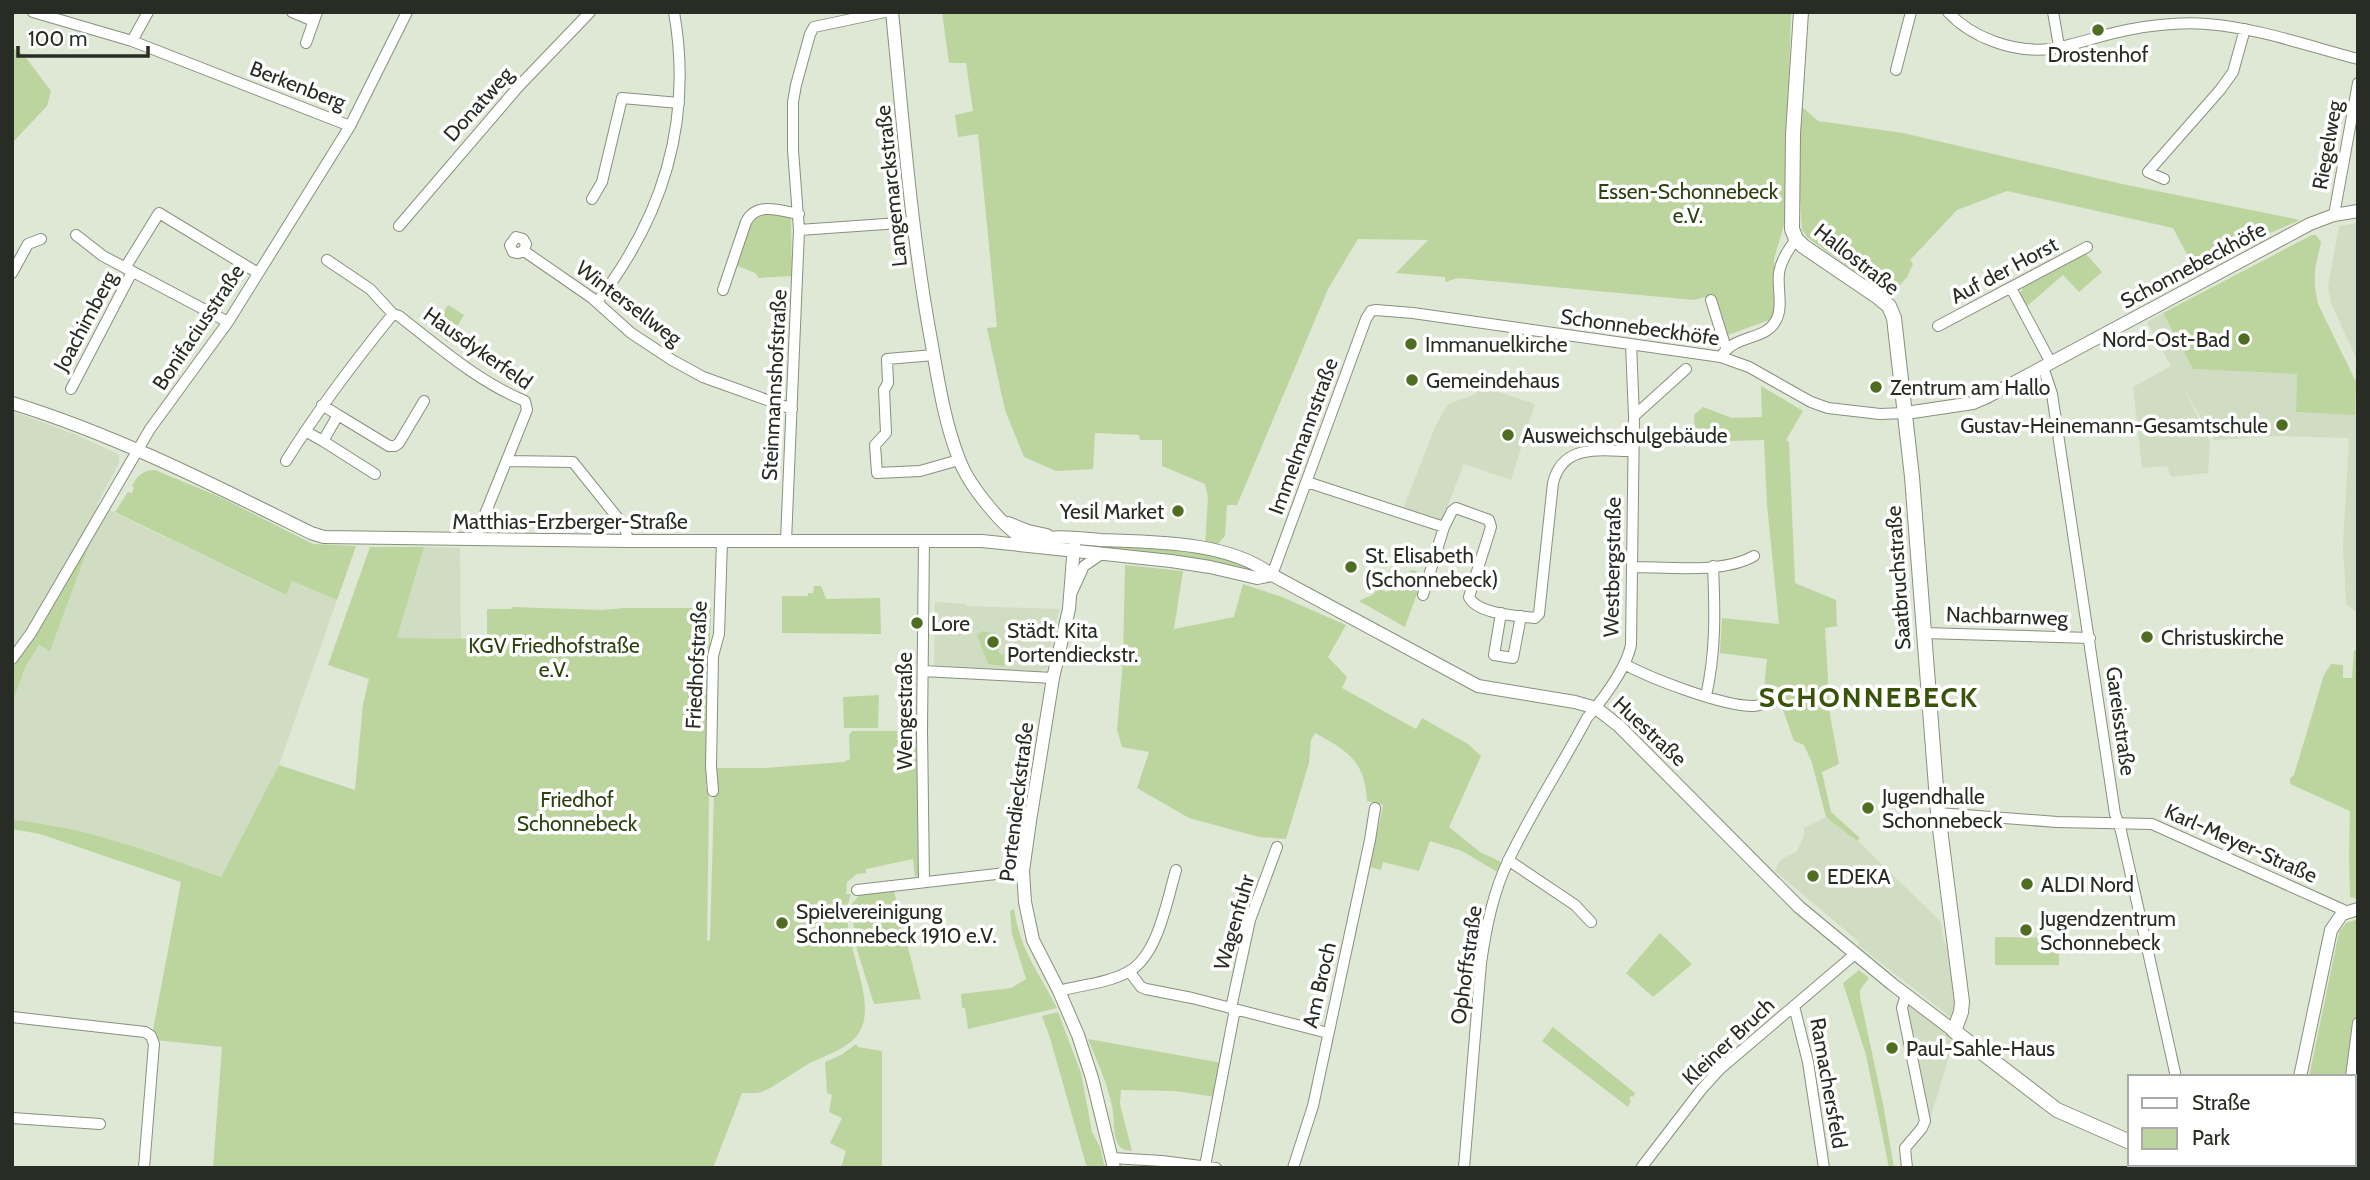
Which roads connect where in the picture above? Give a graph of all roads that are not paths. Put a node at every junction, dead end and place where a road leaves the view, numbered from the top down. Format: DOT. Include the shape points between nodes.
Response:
graph roads {
  1 [pos="33,12"];
  2 [pos="148,12"];
  3 [pos="292,12"];
  4 [pos="407,12"];
  5 [pos="590,12"];
  6 [pos="674,12"];
  7 [pos="885,12"];
  8 [pos="892,12"];
  9 [pos="1801,12"];
  10 [pos="1911,12"];
  11 [pos="1948,12"];
  12 [pos="2053,12"];
  13 [pos="64,16"];
  14 [pos="315,17"];
  15 [pos="2245,29"];
  16 [pos="132,41"];
  17 [pos="306,43"];
  18 [pos="2059,47"];
  19 [pos="2358,59"];
  20 [pos="1896,71"];
  21 [pos="2358,83"];
  22 [pos="679,103"];
  23 [pos="350,126"];
  24 [pos="2164,179"];
  25 [pos="592,199"];
  26 [pos="799,209"];
  27 [pos="2358,211"];
  28 [pos="2334,215"];
  29 [pos="914,222"];
  30 [pos="400,226"];
  31 [pos="799,230"];
  32 [pos="76,234"];
  33 [pos="41,239"];
  34 [pos="1796,239"];
  35 [pos="2087,247"];
  36 [pos="524,251"];
  37 [pos="327,260"];
  38 [pos="129,270"];
  39 [pos="12,273"];
  40 [pos="258,273"];
  41 [pos="2011,288"];
  42 [pos="723,290"];
  43 [pos="1711,300"];
  44 [pos="597,302"];
  45 [pos="1371,311"];
  46 [pos="393,314"];
  47 [pos="228,321"];
  48 [pos="1938,327"];
  49 [pos="1631,344"];
  50 [pos="1724,352"];
  51 [pos="934,355"];
  52 [pos="2047,365"];
  53 [pos="1686,369"];
  54 [pos="71,389"];
  55 [pos="425,401"];
  56 [pos="12,403"];
  57 [pos="322,405"];
  58 [pos="792,410"];
  59 [pos="1906,414"];
  60 [pos="338,415"];
  61 [pos="1634,416"];
  62 [pos="305,431"];
  63 [pos="323,441"];
  64 [pos="139,450"];
  65 [pos="1633,451"];
  66 [pos="959,460"];
  67 [pos="286,461"];
  68 [pos="508,461"];
  69 [pos="375,474"];
  70 [pos="1307,482"];
  71 [pos="1003,520"];
  72 [pos="1444,527"];
  73 [pos="1075,538"];
  74 [pos="475,539"];
  75 [pos="924,540"];
  76 [pos="628,541"];
  77 [pos="722,541"];
  78 [pos="786,541"];
  79 [pos="1051,542"];
  80 [pos="1024,543"];
  81 [pos="1074,552"];
  82 [pos="1100,555"];
  83 [pos="1754,556"];
  84 [pos="1713,566"];
  85 [pos="1632,567"];
  86 [pos="1272,575"];
  87 [pos="1070,595"];
  88 [pos="1423,595"];
  89 [pos="1501,613"];
  90 [pos="1521,616"];
  91 [pos="1924,633"];
  92 [pos="2090,638"];
  93 [pos="12,659"];
  94 [pos="1624,664"];
  95 [pos="923,671"];
  96 [pos="1053,678"];
  97 [pos="1706,696"];
  98 [pos="1774,700"];
  99 [pos="1596,708"];
  100 [pos="713,791"];
  101 [pos="1375,808"];
  102 [pos="1938,813"];
  103 [pos="2117,822"];
  104 [pos="1277,847"];
  105 [pos="1508,860"];
  106 [pos="1176,870"];
  107 [pos="1023,871"];
  108 [pos="924,881"];
  109 [pos="857,890"];
  110 [pos="2353,910"];
  111 [pos="1591,922"];
  112 [pos="1855,954"];
  113 [pos="1129,971"];
  114 [pos="1059,991"];
  115 [pos="1906,994"];
  116 [pos="1794,1006"];
  117 [pos="1233,1009"];
  118 [pos="12,1017"];
  119 [pos="2358,1023"];
  120 [pos="1954,1031"];
  121 [pos="1328,1032"];
  122 [pos="2176,1075"];
  123 [pos="2300,1075"];
  124 [pos="2351,1075"];
  125 [pos="12,1118"];
  126 [pos="100,1124"];
  127 [pos="2128,1141"];
  128 [pos="1113,1163"];
  129 [pos="1204,1167"];
  130 [pos="144,1168"];
  131 [pos="1293,1168"];
  132 [pos="1464,1168"];
  133 [pos="1641,1168"];
  134 [pos="1824,1168"];
  135 [pos="1907,1168"];
  1 -- 13 [label="street, Berkenberg"];
  2 -- 16 [label="street"];
  3 -- 14 [label="street"];
  4 -- 23 [label="street, Bonifaciusstraße"];
  5 -- 30 [label="street, Donatweg" via="519,86"];
  6 -- 22 [label="street" via="681,64"];
  7 -- 26 [label="street, Steinmannshofstraße" via="814,27 810,34 793,102"];
  8 -- 29 [label="street, Langemarckstraße"];
  9 -- 34 [label="main road, Hallostraße" via="1792,170 1791,218"];
  10 -- 20 [label="street"];
  11 -- 18 [label="street" via="1965,29 1987,39 2032,49"];
  12 -- 18 [label="street"];
  13 -- 16 [label="street, Berkenberg"];
  14 -- 17 [label="street"];
  15 -- 18 [label="street" via="2171,24"];
  15 -- 19 [label="street"];
  15 -- 24 [label="street" via="2233,72 2148,172"];
  16 -- 23 [label="street, Berkenberg"];
  21 -- 28 [label="street, Riegelweg"];
  22 -- 25 [label="street" via="622,98 602,181"];
  22 -- 44 [label="street" via="670,162 653,210 638,243"];
  23 -- 40 [label="street, Bonifaciusstraße"];
  26 -- 31 [label="street, Steinmannshofstraße"];
  26 -- 42 [label="street" via="763,209 751,214"];
  27 -- 28 [label="street, Schonnebeckhöfe"];
  28 -- 52 [label="street, Schonnebeckhöfe"];
  29 -- 31 [label="street"];
  29 -- 51 [label="street, Langemarckstraße"];
  31 -- 58 [label="street, Steinmannshofstraße"];
  32 -- 38 [label="street"];
  33 -- 39 [label="street" via="28,244"];
  34 -- 50 [label="street" via="1779,272 1779,311 1773,325"];
  34 -- 59 [label="main road, Hallostraße" via="1889,306"];
  35 -- 41 [label="street, Auf der Horst"];
  36 -- 44 [label="street, Wintersellweg"];
  37 -- 46 [label="street, Hausdykerfeld" via="370,289"];
  38 -- 40 [label="street, Joachimberg" via="159,213"];
  38 -- 47 [label="street"];
  38 -- 54 [label="street, Joachimberg"];
  40 -- 47 [label="street, Bonifaciusstraße"];
  41 -- 48 [label="street, Auf der Horst"];
  41 -- 52 [label="street"];
  43 -- 50 [label="street"];
  44 -- 58 [label="street, Wintersellweg" via="631,333 682,366"];
  45 -- 49 [label="street, Schonnebeckhöfe"];
  45 -- 70 [label="street, Immelmannstraße"];
  46 -- 57 [label="street, Hausdykerfeld"];
  46 -- 68 [label="street, Hausdykerfeld" via="481,379 525,401 527,410"];
  47 -- 64 [label="street, Bonifaciusstraße"];
  49 -- 50 [label="street, Schonnebeckhöfe"];
  49 -- 61 [label="street, Westbergstraße"];
  50 -- 59 [label="street, Schonnebeckhöfe" via="1828,408"];
  51 -- 66 [label="street, Langemarckstraße"];
  51 -- 66 [label="street" via="887,359 886,433 875,445 877,473 920,471"];
  52 -- 59 [label="street, Schonnebeckhöfe" via="1973,403"];
  52 -- 92 [label="street, Gareisstraße"];
  53 -- 61 [label="street"];
  55 -- 60 [label="street" via="395,446"];
  56 -- 64 [label="street, Matthias-Erzberger-Straße"];
  57 -- 60 [label="street"];
  57 -- 62 [label="street, Hausdykerfeld"];
  58 -- 78 [label="street, Steinmannshofstraße"];
  59 -- 91 [label="main road, Saatbruchstraße"];
  60 -- 63 [label="street"];
  61 -- 65 [label="street, Westbergstraße"];
  62 -- 63 [label="street"];
  62 -- 67 [label="street, Hausdykerfeld"];
  63 -- 69 [label="street"];
  64 -- 74 [label="street, Matthias-Erzberger-Straße" via="317,536"];
  64 -- 93 [label="street, Bonifaciusstraße"];
  65 -- 85 [label="street, Westbergstraße"];
  65 -- 90 [label="street" via="1582,452 1559,466 1553,483 1539,614 1535,618"];
  66 -- 71 [label="street, Langemarckstraße" via="973,486"];
  68 -- 74 [label="street, Hausdykerfeld"];
  68 -- 76 [label="street" via="573,462 625,527"];
  70 -- 72 [label="street"];
  70 -- 86 [label="street, Immelmannstraße"];
  71 -- 79 [label="street, Langemarckstraße"];
  71 -- 80 [label="street, Langemarckstraße"];
  72 -- 88 [label="street"];
  72 -- 89 [label="street" via="1456,508 1489,520 1491,527 1469,597 1482,610"];
  73 -- 79 [label="street, Matthias-Erzberger-Straße"];
  73 -- 81 [label="street, Portendieckstraße"];
  73 -- 86 [label="street, Huestraße" via="1213,551"];
  74 -- 76 [label="street, Matthias-Erzberger-Straße"];
  75 -- 78 [label="street, Matthias-Erzberger-Straße"];
  75 -- 80 [label="street, Matthias-Erzberger-Straße"];
  75 -- 95 [label="street, Wengestraße"];
  76 -- 77 [label="street, Matthias-Erzberger-Straße"];
  77 -- 78 [label="street, Matthias-Erzberger-Straße"];
  77 -- 100 [label="street, Friedhofstraße" via="719,635 713,656"];
  79 -- 80 [label="street, Matthias-Erzberger-Straße"];
  79 -- 81 [label="street, Matthias-Erzberger-Straße"];
  81 -- 82 [label="street, Huestraße"];
  81 -- 87 [label="street, Portendieckstraße"];
  82 -- 86 [label="street, Huestraße" via="1171,561 1257,578"];
  82 -- 87 [label="street, Portendieckstraße" via="1084,566"];
  83 -- 84 [label="street" via="1740,564"];
  84 -- 85 [label="street"];
  84 -- 97 [label="street" via="1715,638"];
  85 -- 94 [label="street, Westbergstraße" via="1633,631"];
  86 -- 99 [label="street, Huestraße" via="1478,686"];
  87 -- 96 [label="street, Portendieckstraße"];
  89 -- 90 [label="street"];
  89 -- 90 [label="street" via="1494,655 1513,658"];
  91 -- 92 [label="street, Nachbarnweg"];
  91 -- 102 [label="main road, Saatbruchstraße"];
  92 -- 103 [label="street, Gareisstraße"];
  94 -- 97 [label="street"];
  94 -- 99 [label="street, Westbergstraße"];
  95 -- 96 [label="street"];
  95 -- 108 [label="street, Wengestraße"];
  96 -- 107 [label="street, Portendieckstraße"];
  97 -- 98 [label="street" via="1756,706"];
  99 -- 105 [label="street, Ophoffstraße"];
  99 -- 112 [label="street, Huestraße" via="1799,907"];
  101 -- 121 [label="street, Am Broch"];
  102 -- 103 [label="street, Karl-Meyer-Straße"];
  102 -- 120 [label="main road, Saatbruchstraße" via="1962,1002"];
  103 -- 110 [label="street, Karl-Meyer-Straße" via="2146,822"];
  103 -- 122 [label="street, Gareisstraße"];
  104 -- 117 [label="street, Wagenfuhr" via="1250,920"];
  105 -- 111 [label="street" via="1575,905"];
  105 -- 132 [label="street, Ophoffstraße" via="1484,945"];
  106 -- 113 [label="street" via="1154,939 1143,959"];
  107 -- 108 [label="street"];
  107 -- 114 [label="street, Portendieckstraße" via="1033,940"];
  108 -- 109 [label="street"];
  110 -- 123 [label="street" via="2337,919 2331,930"];
  112 -- 115 [label="street, Huestraße"];
  112 -- 116 [label="street, Kleiner Bruch"];
  113 -- 114 [label="street"];
  113 -- 117 [label="street" via="1146,989"];
  114 -- 128 [label="street, Portendieckstraße" via="1092,1078"];
  115 -- 120 [label="street, Huestraße"];
  115 -- 135 [label="street" via="1902,1009 1925,1121 1905,1148"];
  116 -- 133 [label="street, Kleiner Bruch" via="1712,1077"];
  116 -- 134 [label="street, Ramachersfeld" via="1808,1062"];
  117 -- 121 [label="street"];
  117 -- 129 [label="street, Wagenfuhr"];
  118 -- 130 [label="street" via="151,1036"];
  119 -- 124 [label="street"];
  120 -- 127 [label="main road, Huestraße" via="2057,1110"];
  121 -- 131 [label="street, Am Broch" via="1313,1106"];
  125 -- 126 [label="street"];
  128 -- 129 [label="street"];
}
